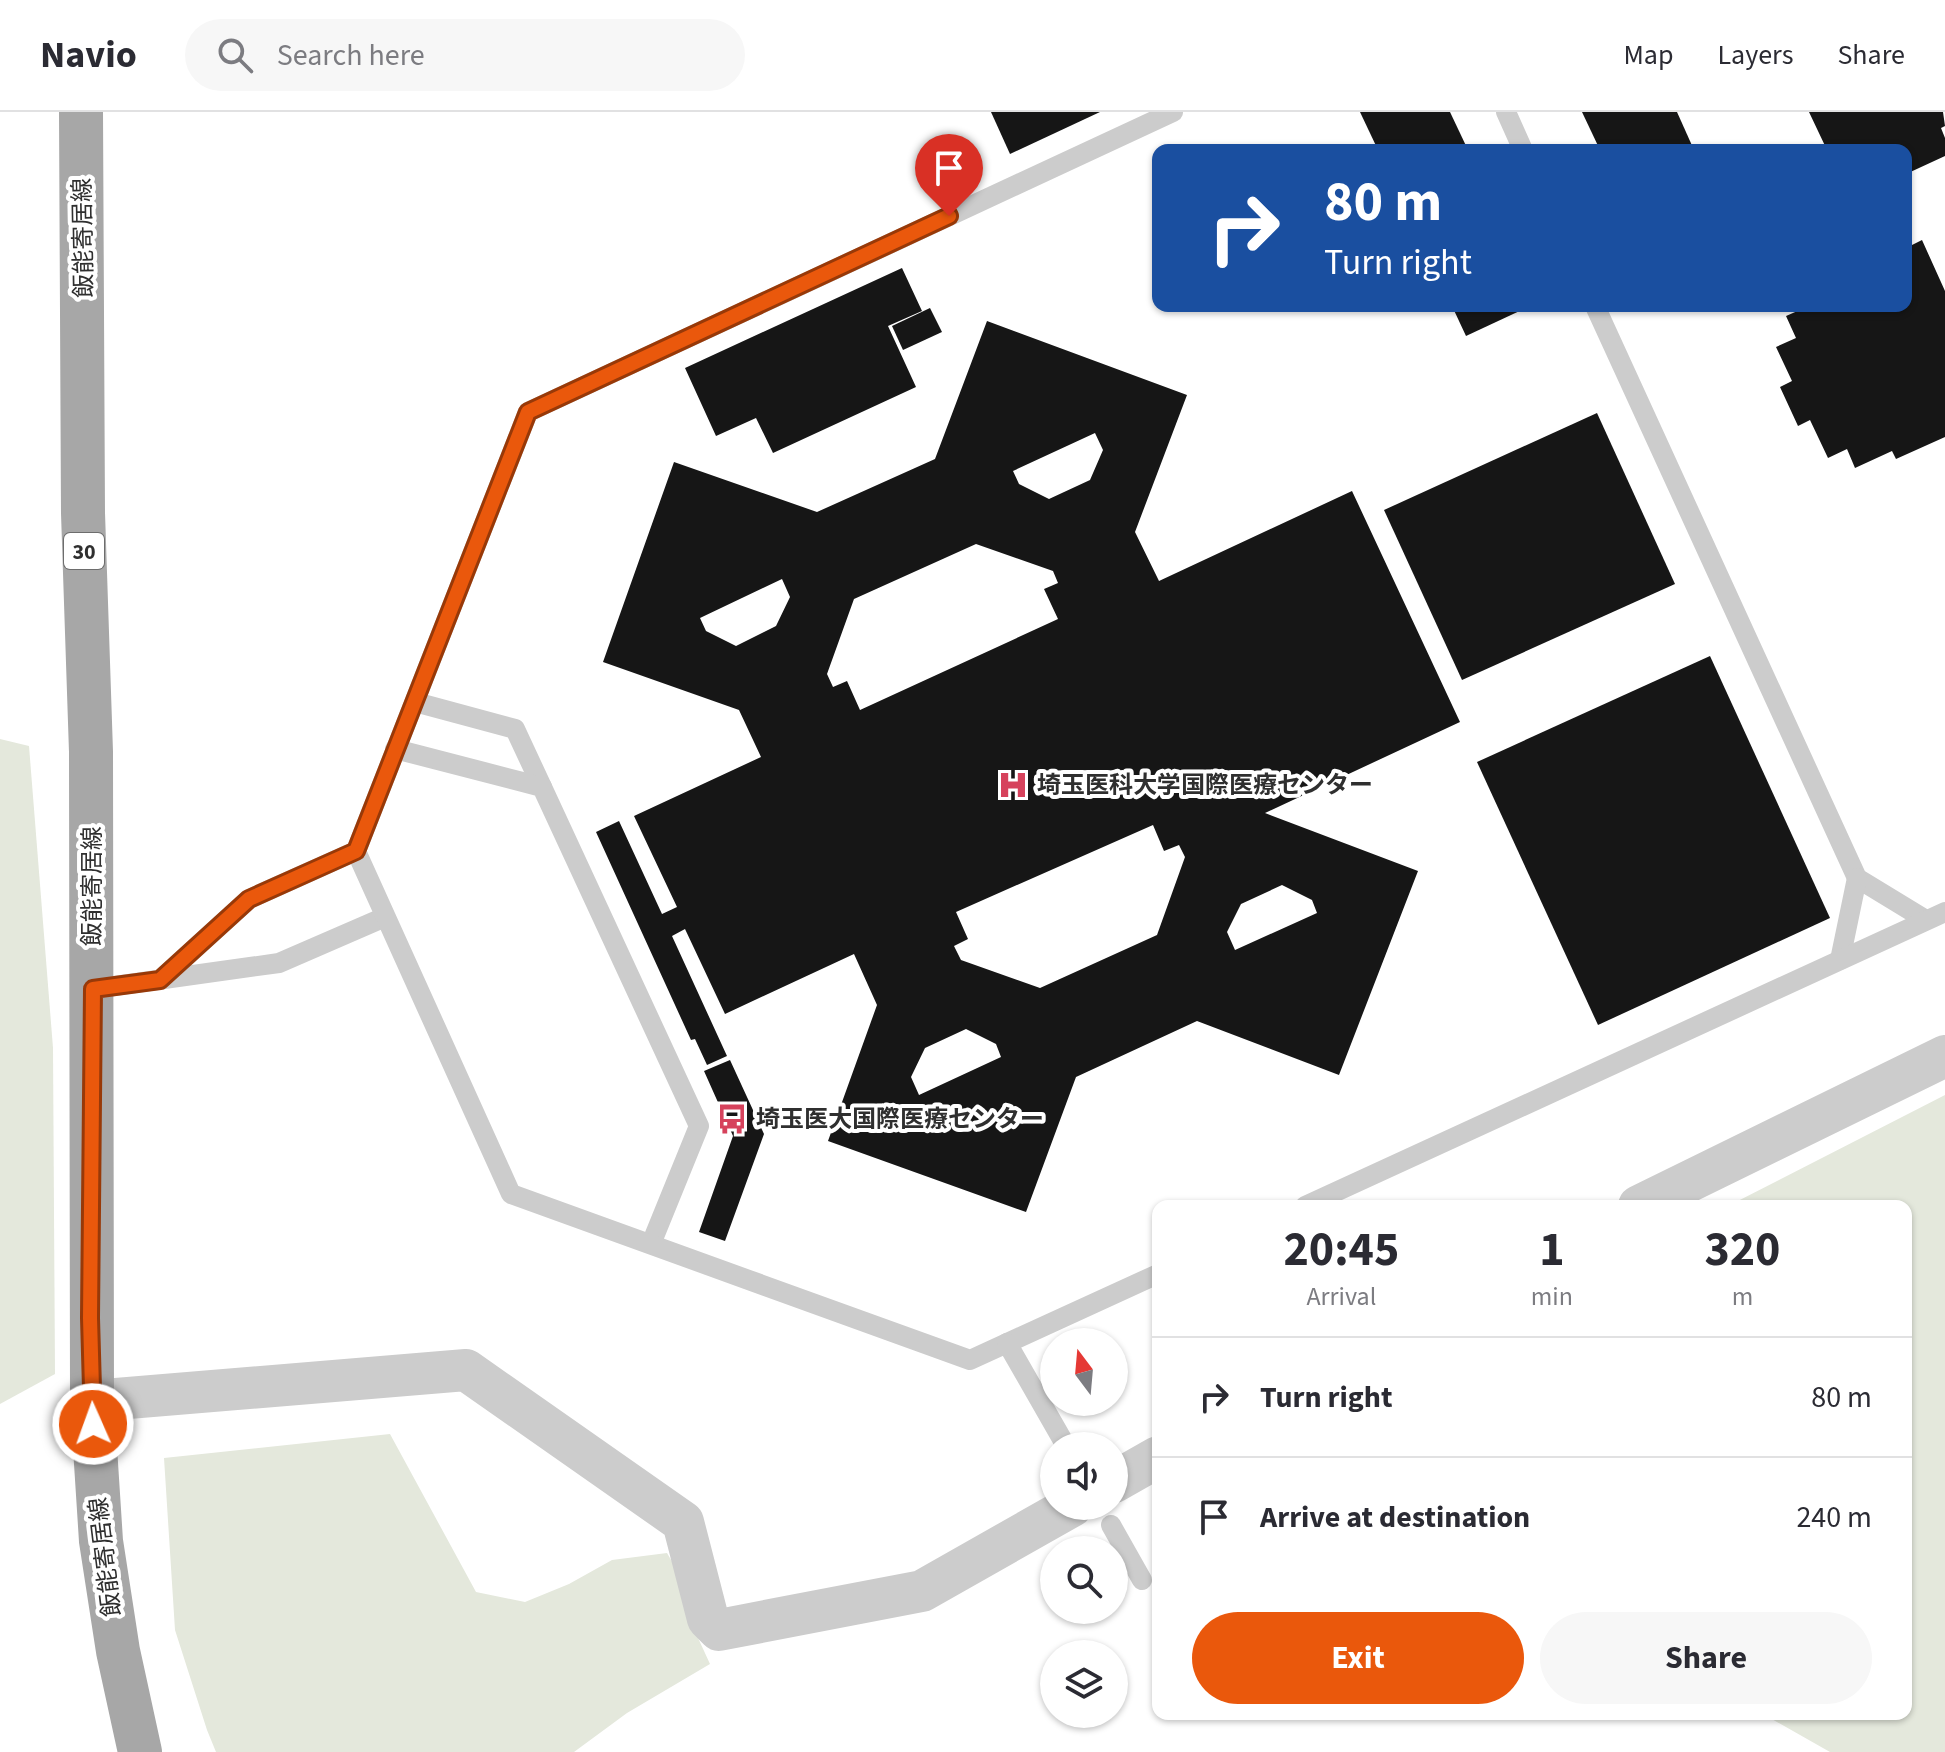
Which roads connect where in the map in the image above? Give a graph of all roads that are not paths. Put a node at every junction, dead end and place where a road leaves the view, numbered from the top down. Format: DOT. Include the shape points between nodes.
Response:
graph roads {
  1 [pos="81,112"];
  2 [pos="1173,112"];
  3 [pos="1506,112"];
  4 [pos="1520,144"];
  5 [pos="1598,312"];
  6 [pos="415,702"];
  7 [pos="395,749"];
  8 [pos="542,787"];
  9 [pos="356,851"];
  10 [pos="1857,878"];
  11 [pos="1936,916"];
  12 [pos="385,917"];
  13 [pos="1840,960"];
  14 [pos="160,980"];
  15 [pos="93,989"];
  16 [pos="1945,1056"];
  17 [pos="1318,1200"];
  18 [pos="1651,1200"];
  19 [pos="651,1244"];
  20 [pos="1152,1277"];
  21 [pos="1007,1343"];
  22 [pos="92,1401"];
  23 [pos="1058,1432"];
  24 [pos="1152,1460"];
  25 [pos="1128,1474"];
  26 [pos="1047,1520"];
  27 [pos="1111,1525"];
  28 [pos="1142,1580"];
  29 [pos="140,1752"];
  1 -- 15 [label="main road, 飯能寄居線 / 30"];
  2 -- 6 [label="lane" via="528,412"];
  3 -- 4 [label="lane"];
  5 -- 10 [label="lane"];
  6 -- 7 [label="lane"];
  6 -- 8 [label="lane" via="515,729"];
  7 -- 8 [label="lane"];
  7 -- 9 [label="lane"];
  8 -- 19 [label="lane" via="699,1126"];
  9 -- 12 [label="lane"];
  9 -- 14 [label="lane" via="249,899"];
  10 -- 11 [label="lane"];
  10 -- 13 [label="lane"];
  11 -- 13 [label="lane"];
  12 -- 14 [label="lane" via="279,963"];
  12 -- 19 [label="lane" via="511,1194"];
  13 -- 17 [label="lane"];
  14 -- 15 [label="lane"];
  15 -- 22 [label="main road, 飯能寄居線 / 30"];
  16 -- 18 [label="street"];
  19 -- 21 [label="lane" via="970,1360"];
  20 -- 21 [label="lane"];
  21 -- 23 [label="lane"];
  22 -- 26 [label="street" via="466,1370 683,1522 708,1619 719,1630 922,1591"];
  22 -- 29 [label="main road, 飯能寄居線 / 30" via="105,1569"];
  24 -- 25 [label="street"];
  27 -- 28 [label="lane"];
}
